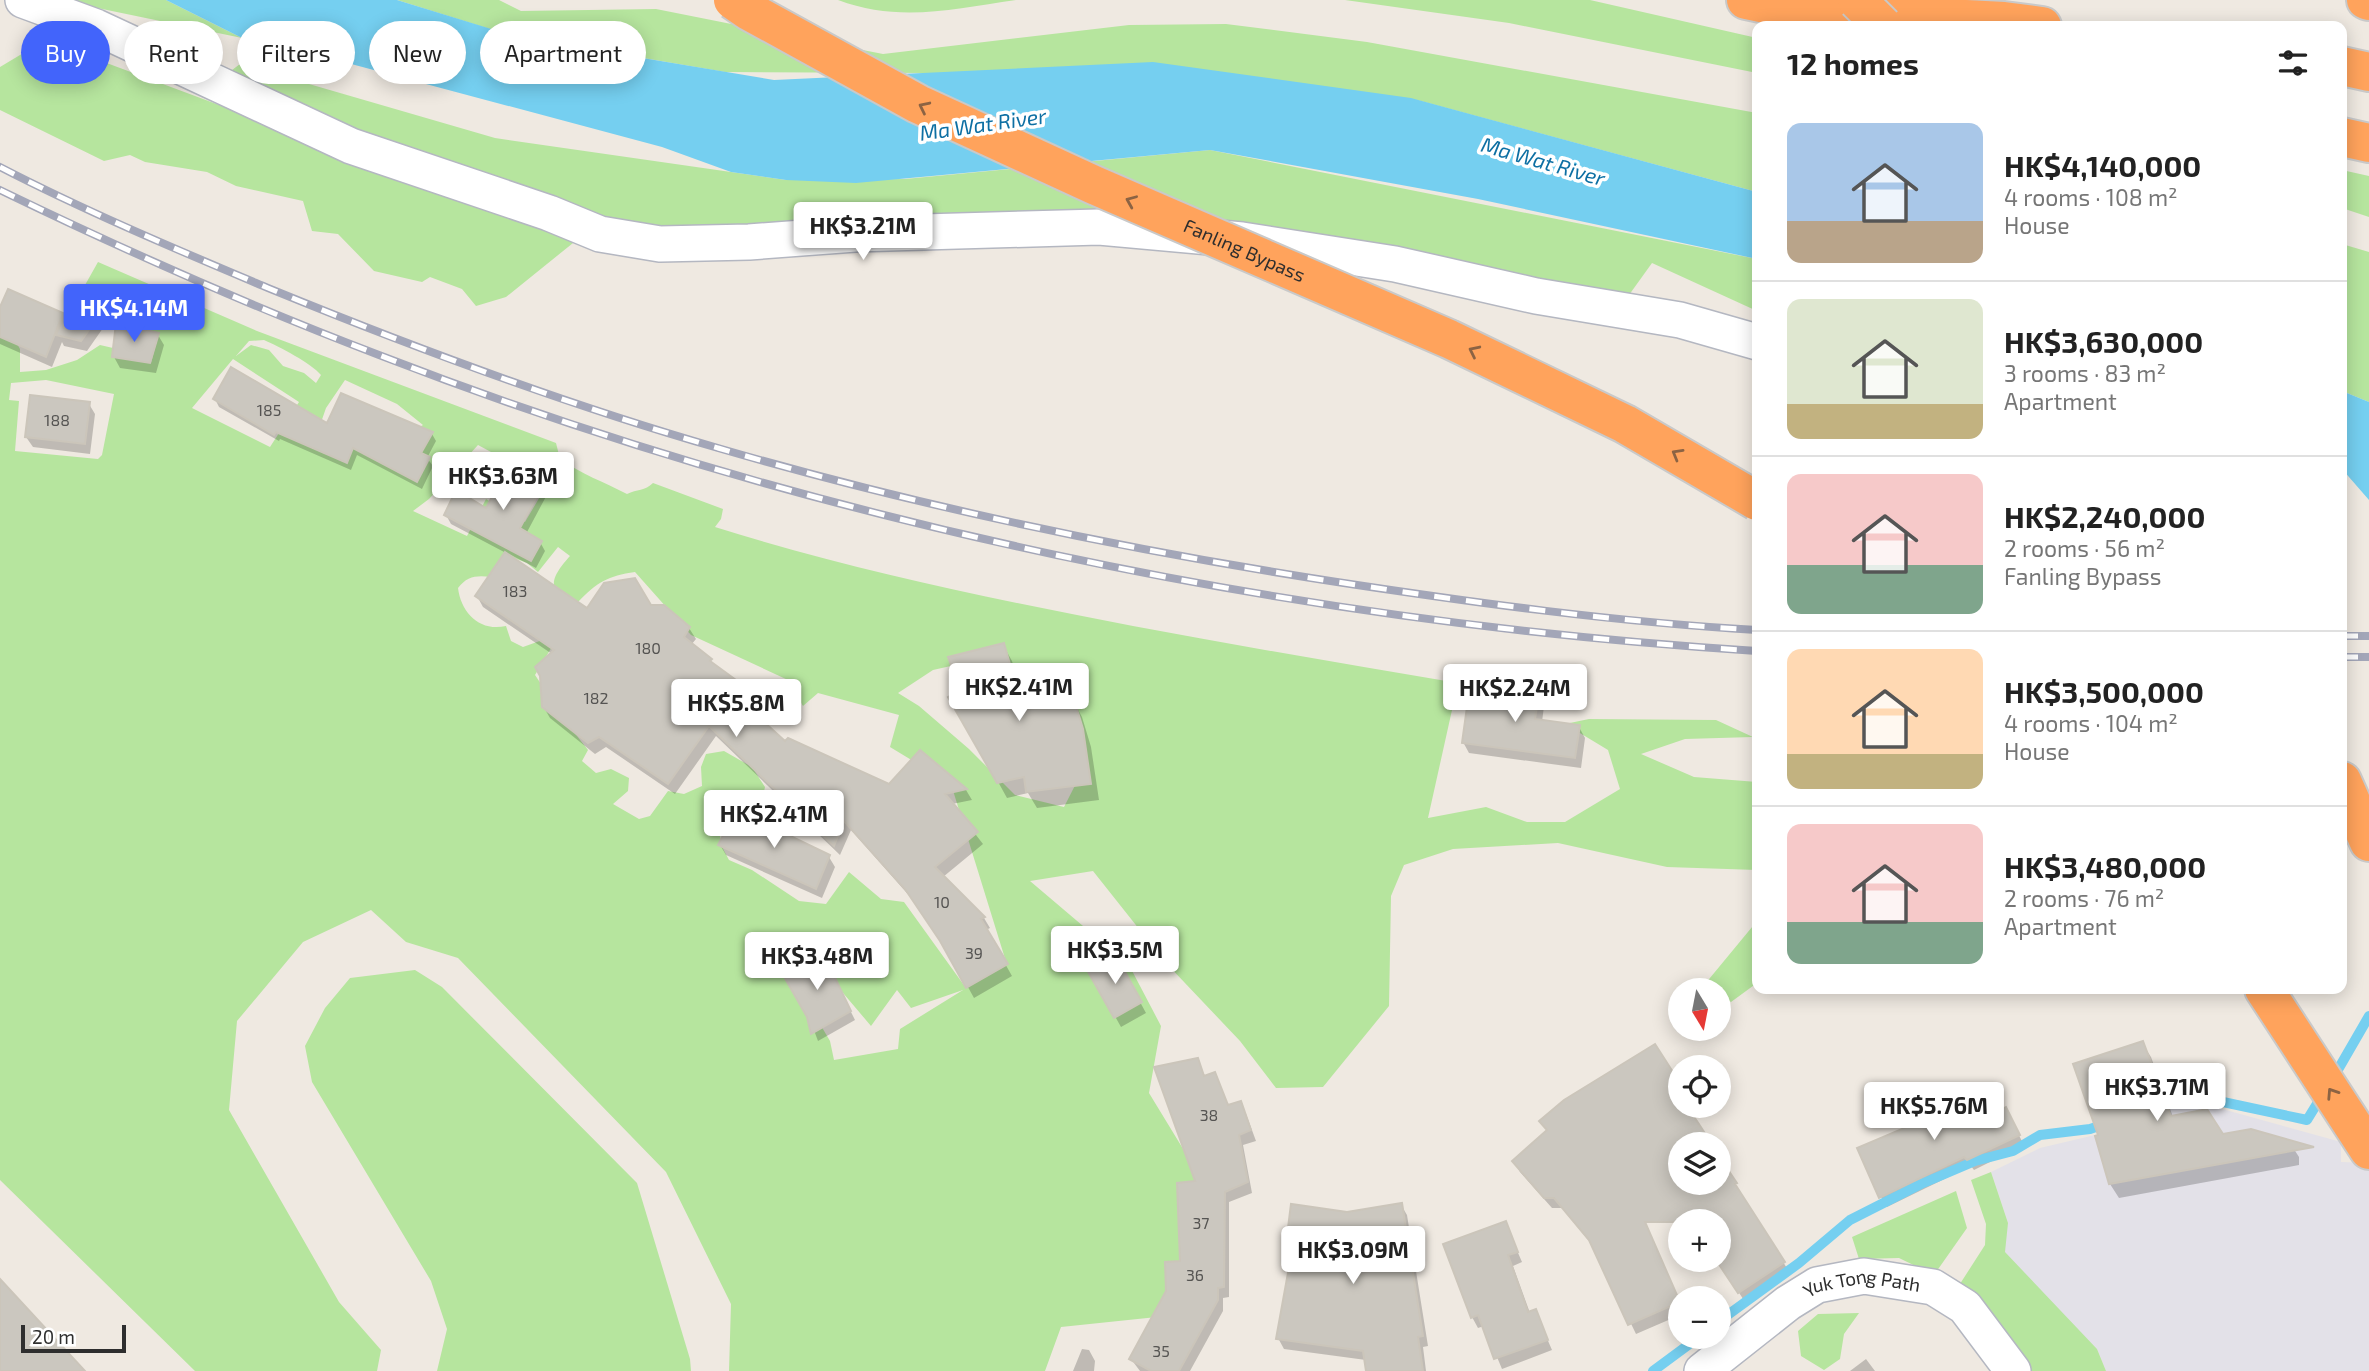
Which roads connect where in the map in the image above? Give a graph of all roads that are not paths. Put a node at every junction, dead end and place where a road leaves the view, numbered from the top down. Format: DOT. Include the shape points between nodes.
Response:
graph roads {
  1 [pos="23,0"];
  2 [pos="733,0"];
  3 [pos="1746,0"];
  4 [pos="1857,0"];
  5 [pos="1794,10"];
  6 [pos="1840,21"];
  7 [pos="1878,21"];
  8 [pos="2004,21"];
  9 [pos="2347,67"];
  10 [pos="2369,72"];
  11 [pos="2347,138"];
  12 [pos="2369,143"];
  13 [pos="1752,341"];
  14 [pos="1710,492"];
  15 [pos="1752,498"];
  16 [pos="1752,506"];
  17 [pos="2347,792"];
  18 [pos="2369,842"];
  19 [pos="2267,994"];
  20 [pos="2369,1150"];
  21 [pos="1702,1371"];
  22 [pos="2013,1371"];
  1 -- 13 [label="street" via="96,27 351,146 600,234 660,244 1099,228 1231,239 1395,264 1536,296 1680,320"];
  15 -- 2 [label="highway, Fanling Bypass, one-way, bridge" via="1625,424 1449,339 1094,186 918,104"];
  3 -- 5 [label="highway"];
  4 -- 7 [label="highway, bridge"];
  5 -- 6 [label="highway"];
  5 -- 8 [label="highway"];
  9 -- 10 [label="highway"];
  11 -- 12 [label="highway"];
  14 -- 16 [label="street"];
  17 -- 18 [label="highway"];
  20 -- 19 [label="highway, one-way"];
  21 -- 22 [label="street, Yuk Tong Path" via="1817,1285 1864,1276 1933,1287 1965,1307"];
}
